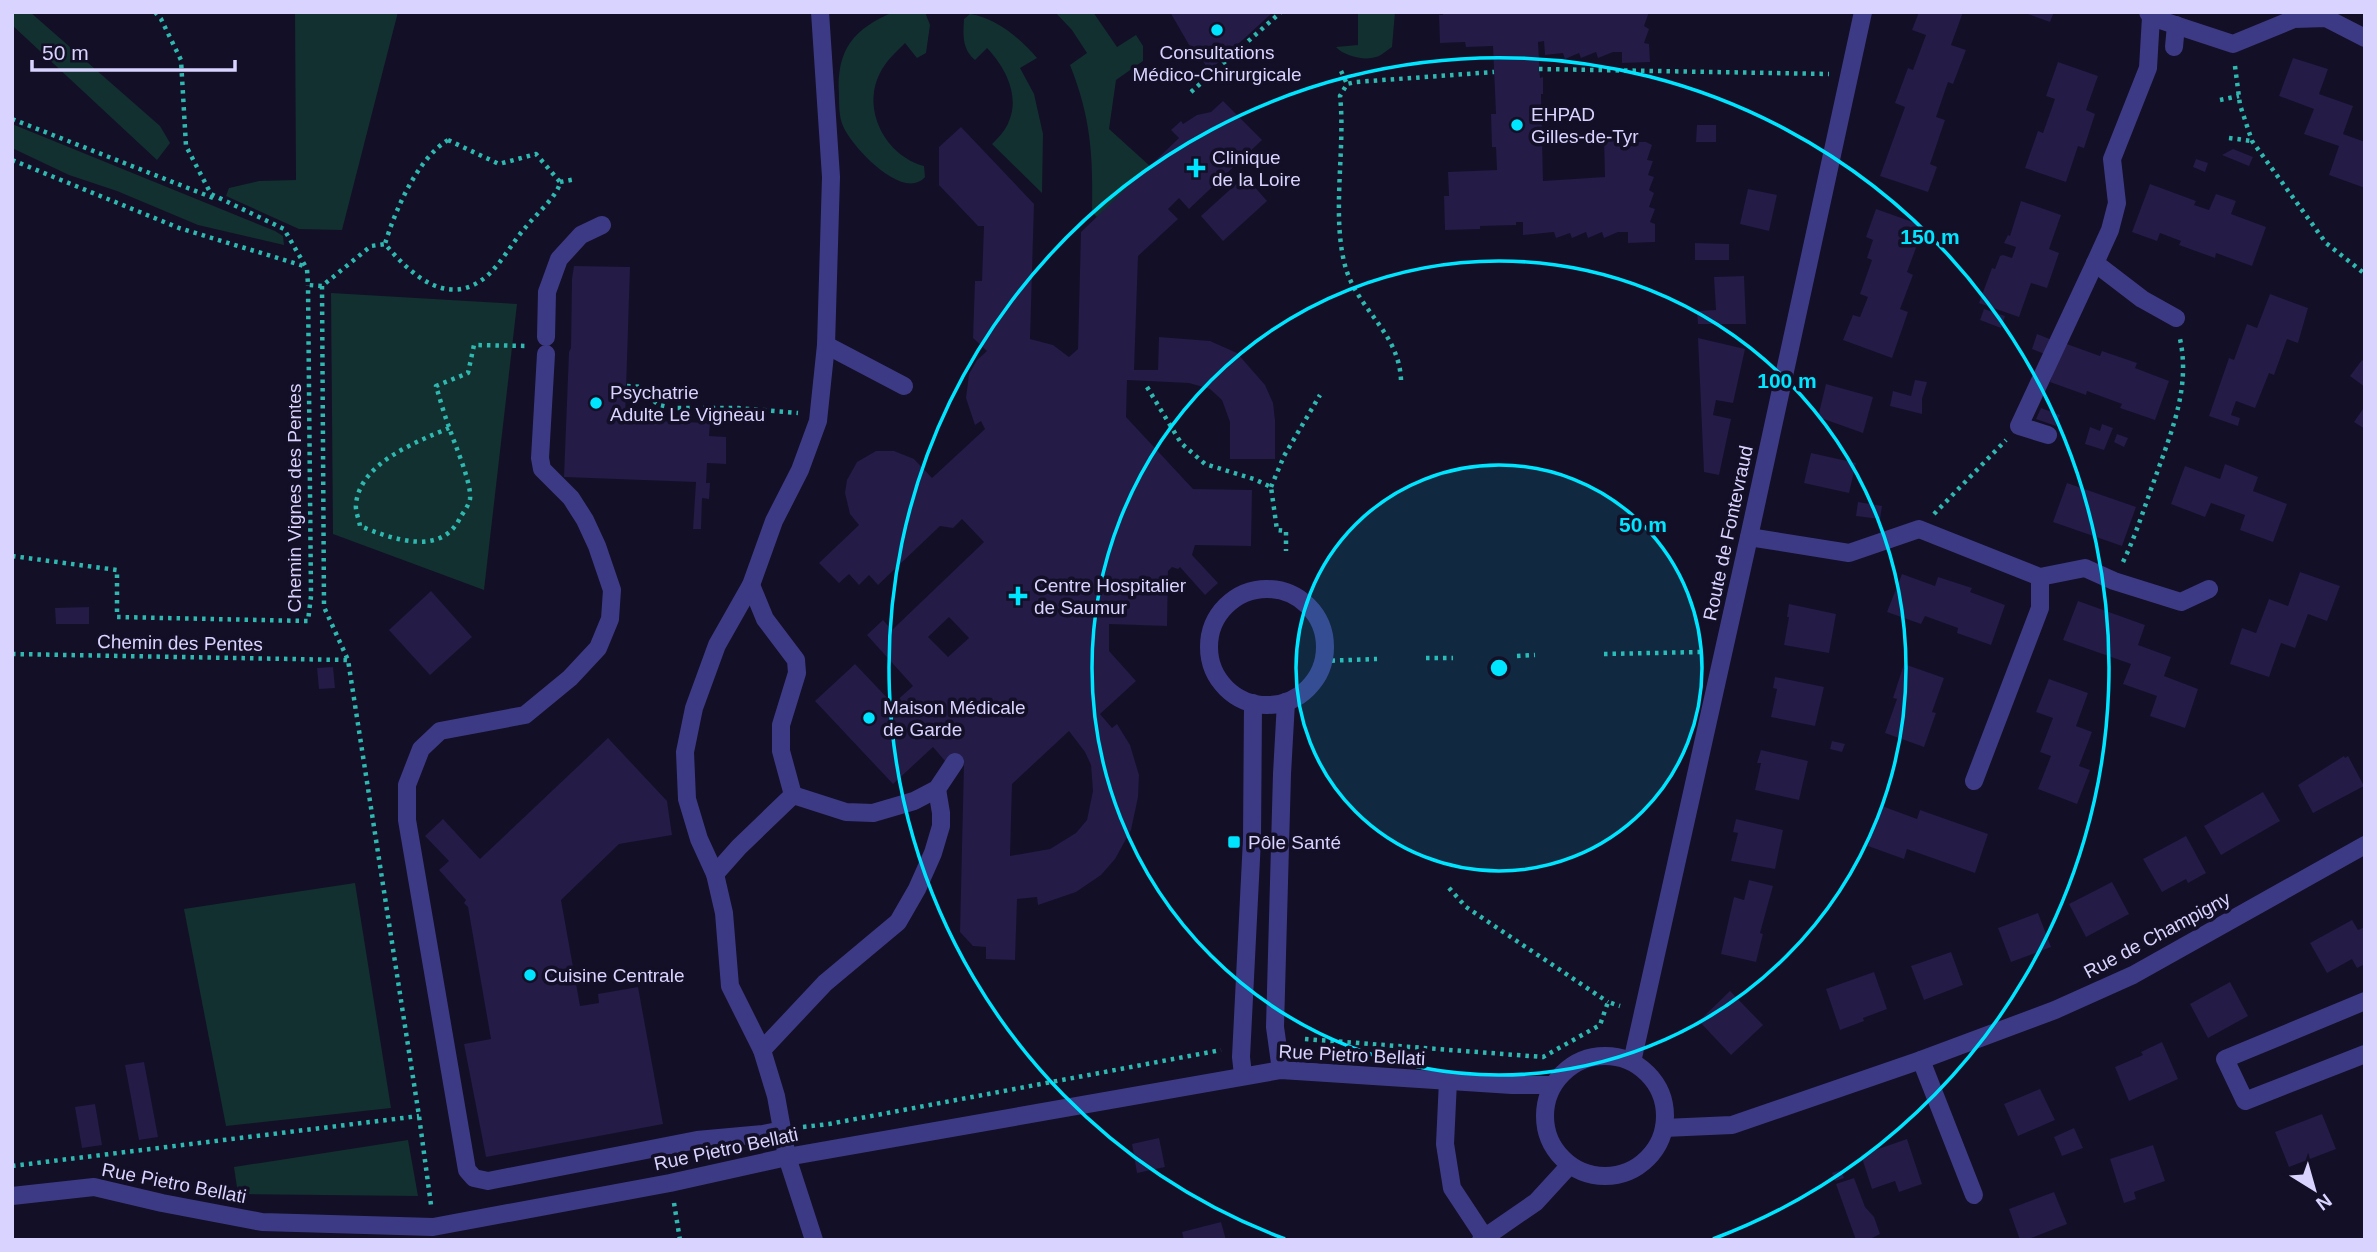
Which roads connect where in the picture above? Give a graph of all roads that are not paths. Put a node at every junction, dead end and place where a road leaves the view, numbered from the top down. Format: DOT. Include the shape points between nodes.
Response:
graph roads {
  1 [pos="820,12"];
  2 [pos="1863,12"];
  3 [pos="2149,15"];
  4 [pos="2176,26"];
  5 [pos="2365,38"];
  6 [pos="2174,47"];
  7 [pos="602,225"];
  8 [pos="2095,263"];
  9 [pos="2176,318"];
  10 [pos="826,345"];
  11 [pos="904,386"];
  12 [pos="2048,435"];
  13 [pos="1749,537"];
  14 [pos="2040,577"];
  15 [pos="751,585"];
  16 [pos="2209,589"];
  17 [pos="1286,702"];
  18 [pos="1253,704"];
  19 [pos="955,762"];
  20 [pos="1974,781"];
  21 [pos="937,789"];
  22 [pos="793,795"];
  23 [pos="2365,845"];
  24 [pos="715,873"];
  25 [pos="2365,1000"];
  26 [pos="762,1050"];
  27 [pos="2365,1054"];
  28 [pos="1921,1060"];
  29 [pos="1632,1062"];
  30 [pos="1281,1070"];
  31 [pos="1243,1075"];
  32 [pos="1448,1081"];
  33 [pos="1552,1085"];
  34 [pos="1664,1128"];
  35 [pos="783,1129"];
  36 [pos="787,1157"];
  37 [pos="1569,1166"];
  38 [pos="1974,1195"];
  39 [pos="12,1196"];
  40 [pos="1483,1239"];
  41 [pos="814,1240"];
  1 -- 10 [label="street" via="831,177"];
  2 -- 13 [label="street, Route de Fontevraud"];
  3 -- 4 [label="street"];
  3 -- 8 [label="street" via="2148,68 2112,159 2117,204"];
  4 -- 5 [label="street" via="2233,44 2294,19 2326,18"];
  4 -- 6 [label="street"];
  7 -- 35 [label="street" via="582,234 559,259 547,292 540,458 542,469 571,498 597,546 612,590 610,619 598,648 524,715 440,731 421,749 407,785 407,820 467,1170 474,1178 488,1181 697,1140"];
  8 -- 9 [label="street"];
  8 -- 12 [label="street" via="2019,426"];
  10 -- 11 [label="street"];
  10 -- 15 [label="street" via="818,421"];
  13 -- 14 [label="street" via="1849,553 1919,530"];
  13 -- 29 [label="street, Route de Fontevraud"];
  14 -- 16 [label="street" via="2085,568 2181,602"];
  14 -- 20 [label="street" via="2040,608"];
  15 -- 22 [label="street" via="765,619 796,660 797,673 781,725 781,751"];
  15 -- 24 [label="street" via="717,645 694,708 685,752 687,799"];
  17 -- 18 [label="street"];
  17 -- 18 [label="street" via="1304,692 1318,675 1324,636 1308,606 1292,594 1256,590 1224,608 1209,643 1211,663 1220,681"];
  17 -- 30 [label="street" via="1275,1027"];
  18 -- 31 [label="street"];
  19 -- 21 [label="street"];
  21 -- 22 [label="street" via="873,813 846,812"];
  21 -- 26 [label="street" via="941,826 917,889 898,922 825,983"];
  22 -- 24 [label="street"];
  23 -- 28 [label="street, Rue de Champigny" via="2133,975"];
  24 -- 26 [label="street" via="724,913 730,986"];
  25 -- 27 [label="street" via="2225,1059 2245,1101"];
  26 -- 35 [label="street"];
  28 -- 34 [label="street, Rue de Champigny" via="1732,1125"];
  28 -- 38 [label="street"];
  29 -- 33 [label="street" via="1596,1056 1571,1066"];
  29 -- 34 [label="street" via="1648,1073 1659,1089 1665,1108"];
  30 -- 31 [label="street, Rue Pietro Bellati"];
  30 -- 32 [label="street, Rue Pietro Bellati"];
  31 -- 36 [label="street, Rue Pietro Bellati"];
  32 -- 33 [label="street, Rue Pietro Bellati"];
  32 -- 40 [label="street" via="1445,1144 1452,1188"];
  33 -- 37 [label="street" via="1545,1129 1554,1150"];
  34 -- 37 [label="street" via="1655,1150 1638,1167 1616,1177 1591,1176"];
  35 -- 36 [label="street"];
  36 -- 39 [label="street, Rue Pietro Bellati" via="433,1227 262,1222 94,1187"];
  36 -- 41 [label="street"];
  37 -- 40 [label="street" via="1536,1202"];
}
